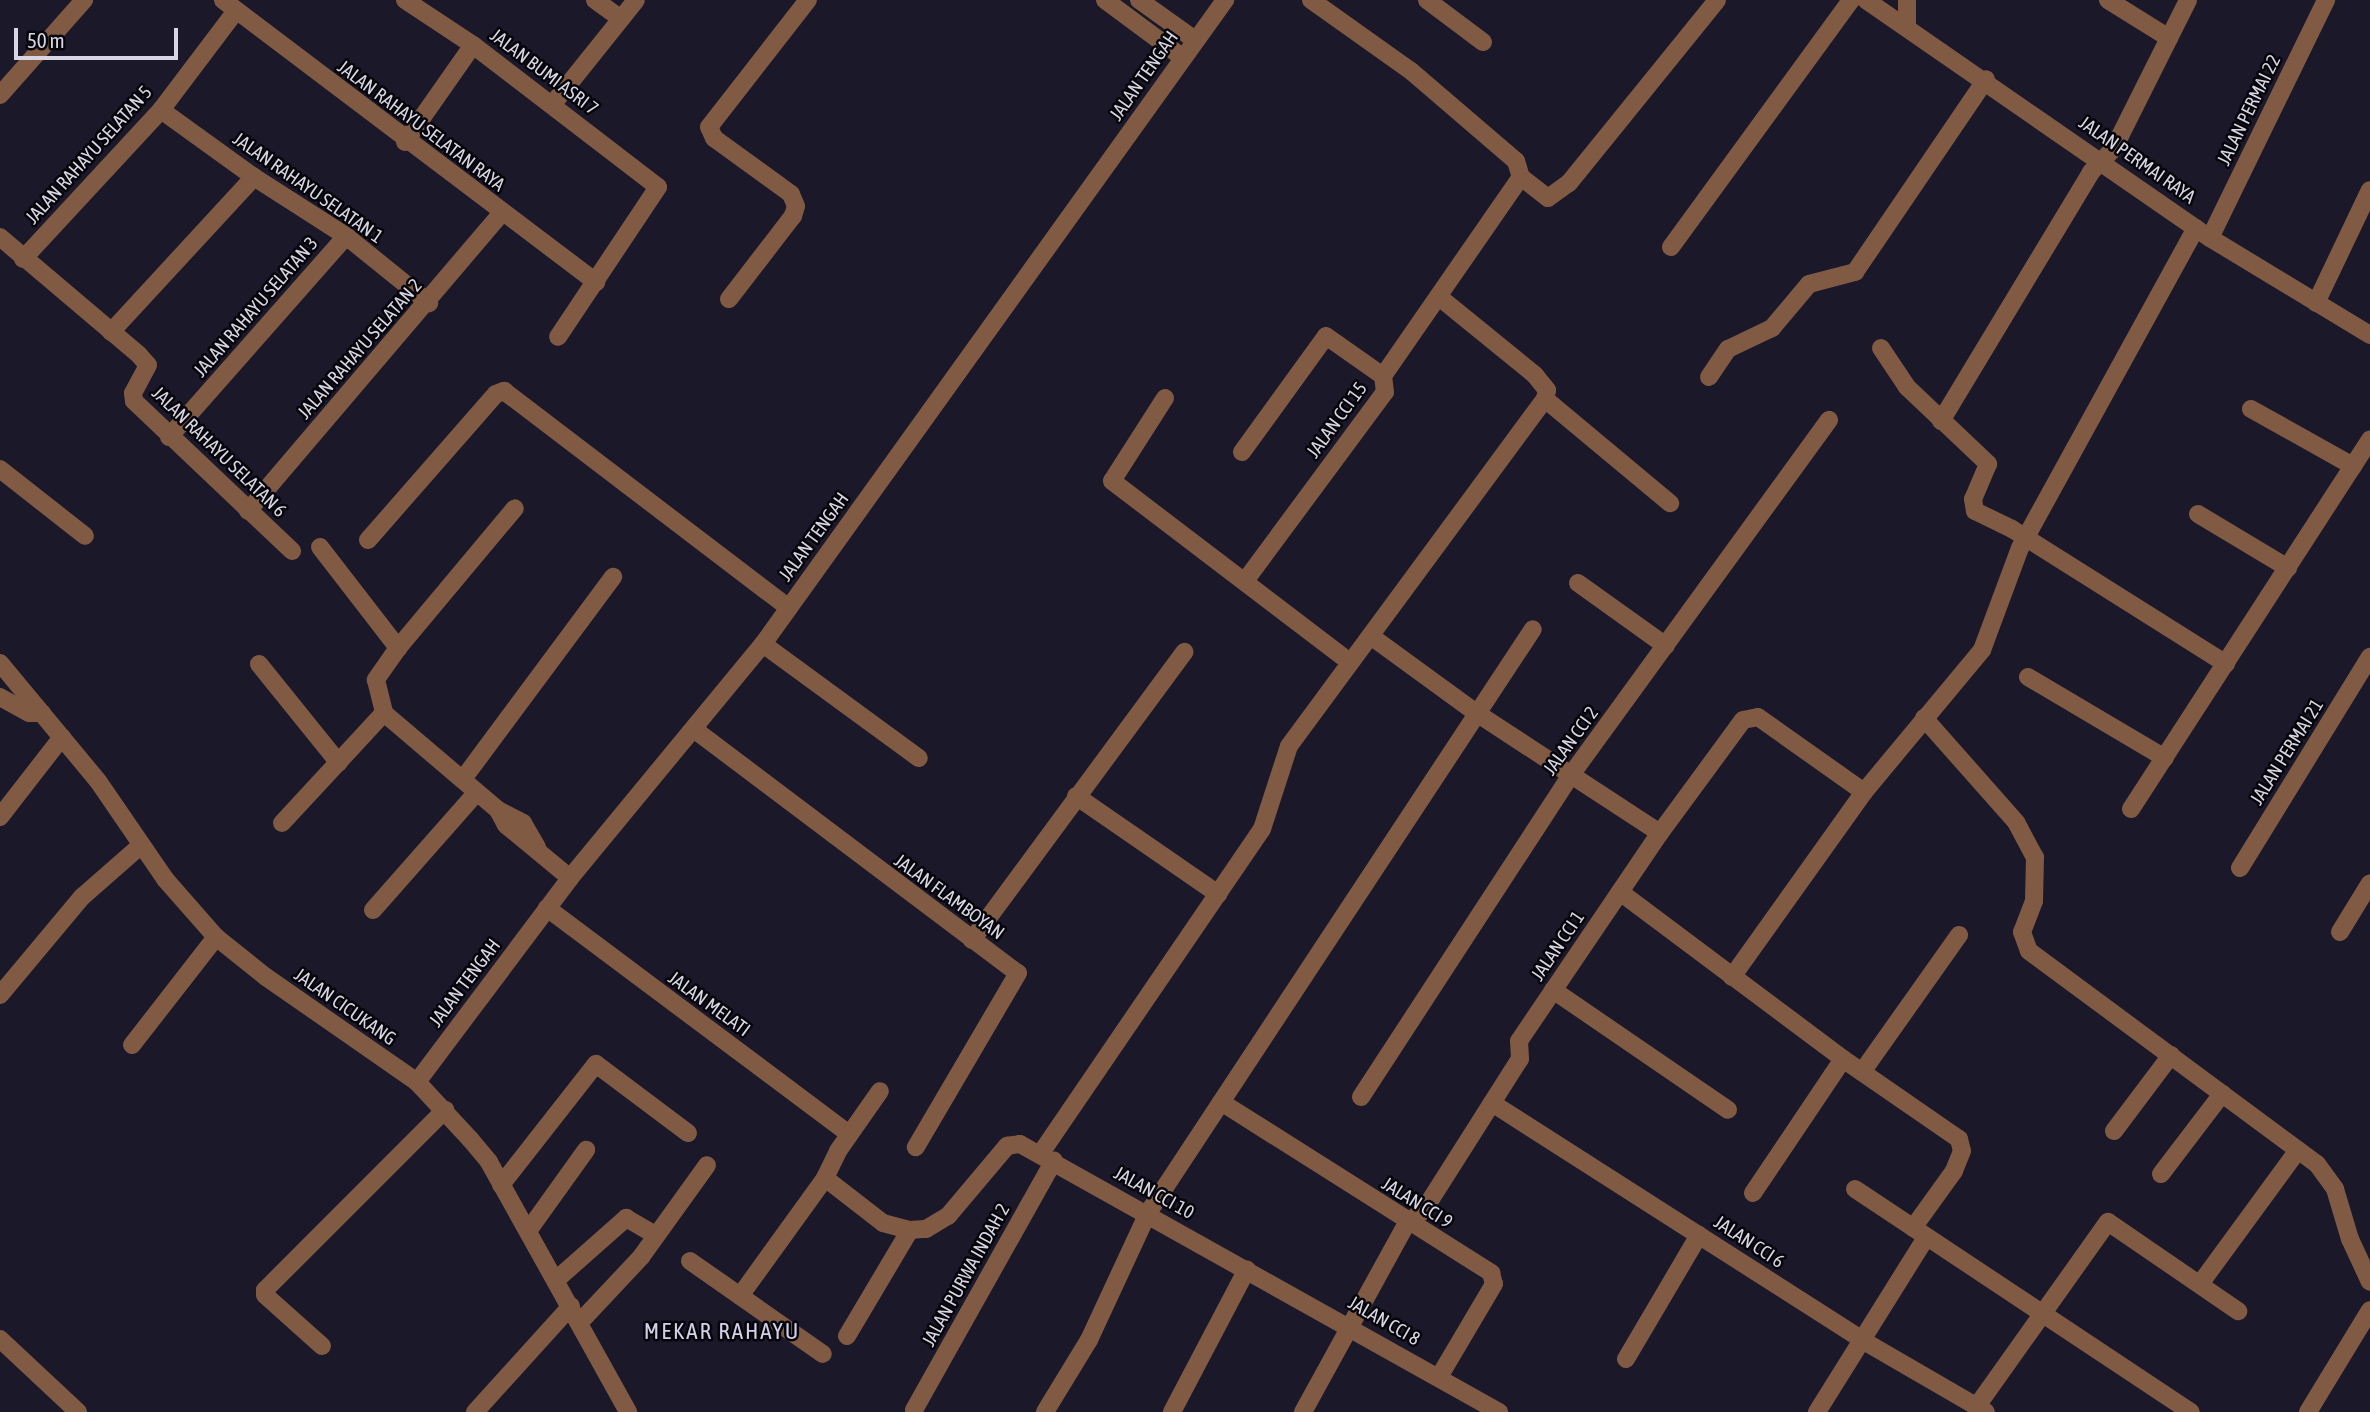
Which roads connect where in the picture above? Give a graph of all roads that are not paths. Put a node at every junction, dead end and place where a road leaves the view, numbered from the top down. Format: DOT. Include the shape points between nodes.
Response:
graph roads {
  1 [pos="84,0"];
  2 [pos="405,0"];
  3 [pos="595,0"];
  4 [pos="636,0"];
  5 [pos="808,0"];
  6 [pos="1105,0"];
  7 [pos="1139,0"];
  8 [pos="1225,0"];
  9 [pos="1311,0"];
  10 [pos="1427,0"];
  11 [pos="1717,0"];
  12 [pos="1851,0"];
  13 [pos="1866,0"];
  14 [pos="1907,0"];
  15 [pos="2108,0"];
  16 [pos="2188,0"];
  17 [pos="2326,0"];
  18 [pos="229,6"];
  19 [pos="621,19"];
  20 [pos="1907,26"];
  21 [pos="2169,38"];
  22 [pos="1195,40"];
  23 [pos="1483,42"];
  24 [pos="473,45"];
  25 [pos="1183,58"];
  26 [pos="1986,79"];
  27 [pos="0,96"];
  28 [pos="551,105"];
  29 [pos="161,110"];
  30 [pos="405,142"];
  31 [pos="2102,161"];
  32 [pos="254,177"];
  33 [pos="1521,177"];
  34 [pos="2370,190"];
  35 [pos="502,214"];
  36 [pos="2203,233"];
  37 [pos="346,236"];
  38 [pos="0,237"];
  39 [pos="1671,247"];
  40 [pos="23,259"];
  41 [pos="596,282"];
  42 [pos="1439,297"];
  43 [pos="729,299"];
  44 [pos="429,303"];
  45 [pos="2316,303"];
  46 [pos="111,332"];
  47 [pos="2370,335"];
  48 [pos="558,337"];
  49 [pos="1881,348"];
  50 [pos="1383,376"];
  51 [pos="1709,377"];
  52 [pos="1165,398"];
  53 [pos="1545,399"];
  54 [pos="2251,409"];
  55 [pos="1829,420"];
  56 [pos="1941,421"];
  57 [pos="169,437"];
  58 [pos="2370,439"];
  59 [pos="1242,452"];
  60 [pos="2353,466"];
  61 [pos="0,469"];
  62 [pos="1670,503"];
  63 [pos="516,508"];
  64 [pos="248,511"];
  65 [pos="2198,514"];
  66 [pos="85,536"];
  67 [pos="2025,538"];
  68 [pos="368,540"];
  69 [pos="320,547"];
  70 [pos="292,551"];
  71 [pos="2288,568"];
  72 [pos="613,578"];
  73 [pos="1245,581"];
  74 [pos="1577,583"];
  75 [pos="789,608"];
  76 [pos="1533,629"];
  77 [pos="1373,637"];
  78 [pos="763,644"];
  79 [pos="1666,646"];
  80 [pos="398,648"];
  81 [pos="1184,652"];
  82 [pos="2370,657"];
  83 [pos="1350,662"];
  84 [pos="0,663"];
  85 [pos="258,664"];
  86 [pos="2226,664"];
  87 [pos="2028,677"];
  88 [pos="0,697"];
  89 [pos="1475,712"];
  90 [pos="42,713"];
  91 [pos="384,713"];
  92 [pos="1924,718"];
  93 [pos="695,730"];
  94 [pos="62,737"];
  95 [pos="919,758"];
  96 [pos="2165,758"];
  97 [pos="339,763"];
  98 [pos="1571,775"];
  99 [pos="463,779"];
  100 [pos="477,792"];
  101 [pos="1864,792"];
  102 [pos="1076,796"];
  103 [pos="2131,809"];
  104 [pos="0,817"];
  105 [pos="282,823"];
  106 [pos="1660,833"];
  107 [pos="140,846"];
  108 [pos="2240,868"];
  109 [pos="570,878"];
  110 [pos="2370,883"];
  111 [pos="1620,892"];
  112 [pos="1218,894"];
  113 [pos="547,908"];
  114 [pos="373,909"];
  115 [pos="2340,932"];
  116 [pos="1959,934"];
  117 [pos="216,937"];
  118 [pos="972,940"];
  119 [pos="1732,977"];
  120 [pos="1553,990"];
  121 [pos="0,995"];
  122 [pos="132,1045"];
  123 [pos="2171,1055"];
  124 [pos="1843,1059"];
  125 [pos="1862,1072"];
  126 [pos="417,1082"];
  127 [pos="880,1091"];
  128 [pos="2222,1094"];
  129 [pos="1361,1097"];
  130 [pos="1221,1102"];
  131 [pos="1492,1104"];
  132 [pos="445,1110"];
  133 [pos="1728,1110"];
  134 [pos="2114,1131"];
  135 [pos="688,1133"];
  136 [pos="849,1134"];
  137 [pos="916,1147"];
  138 [pos="586,1150"];
  139 [pos="2298,1150"];
  140 [pos="1047,1157"];
  141 [pos="707,1165"];
  142 [pos="2161,1174"];
  143 [pos="825,1178"];
  144 [pos="501,1185"];
  145 [pos="1855,1189"];
  146 [pos="1753,1193"];
  147 [pos="1147,1213"];
  148 [pos="1407,1223"];
  149 [pos="910,1230"];
  150 [pos="528,1231"];
  151 [pos="1919,1234"];
  152 [pos="656,1235"];
  153 [pos="1699,1235"];
  154 [pos="690,1261"];
  155 [pos="1247,1269"];
  156 [pos="556,1280"];
  157 [pos="2370,1282"];
  158 [pos="2200,1284"];
  159 [pos="740,1296"];
  160 [pos="2370,1310"];
  161 [pos="2238,1311"];
  162 [pos="576,1314"];
  163 [pos="2046,1314"];
  164 [pos="1351,1326"];
  165 [pos="847,1336"];
  166 [pos="0,1339"];
  167 [pos="1862,1340"];
  168 [pos="322,1346"];
  169 [pos="822,1354"];
  170 [pos="1626,1359"];
  171 [pos="1440,1377"];
  172 [pos="915,1409"];
  173 [pos="1981,1409"];
  174 [pos="625,1411"];
  175 [pos="78,1412"];
  176 [pos="475,1412"];
  177 [pos="1045,1412"];
  178 [pos="1172,1412"];
  179 [pos="1303,1412"];
  180 [pos="1499,1412"];
  181 [pos="1817,1412"];
  182 [pos="2192,1412"];
  183 [pos="2308,1412"];
  1 -- 27 [label="street"];
  2 -- 24 [label="street, JALAN BUMI ASRI 7"];
  3 -- 19 [label="street"];
  4 -- 19 [label="street"];
  5 -- 43 [label="street" via="709,127 714,138 791,194 796,206"];
  6 -- 25 [label="street"];
  7 -- 22 [label="street"];
  8 -- 22 [label="street, JALAN TENGAH"];
  9 -- 33 [label="street" via="1411,71 1516,161"];
  10 -- 23 [label="street"];
  11 -- 33 [label="street" via="1559,193 1548,198"];
  12 -- 39 [label="street"];
  13 -- 20 [label="street, JALAN PERMAI RAYA"];
  14 -- 20 [label="street"];
  15 -- 21 [label="street"];
  16 -- 21 [label="street"];
  17 -- 36 [label="street, JALAN PERMAI 22"];
  18 -- 29 [label="street, JALAN RAHAYU SELATAN 5"];
  18 -- 30 [label="street, JALAN RAHAYU SELATAN RAYA"];
  19 -- 28 [label="street"];
  20 -- 26 [label="street, JALAN PERMAI RAYA"];
  21 -- 31 [label="street" via="2114,148"];
  22 -- 25 [label="street, JALAN TENGAH"];
  24 -- 28 [label="street, JALAN BUMI ASRI 7"];
  24 -- 30 [label="street"];
  25 -- 75 [label="street, JALAN TENGAH"];
  26 -- 31 [label="street, JALAN PERMAI RAYA"];
  26 -- 51 [label="street" via="1855,272 1809,284 1772,328 1728,349"];
  28 -- 41 [label="street, JALAN BUMI ASRI 7" via="653,182 656,194"];
  29 -- 32 [label="street, JALAN RAHAYU SELATAN 1"];
  29 -- 40 [label="street, JALAN RAHAYU SELATAN 5"];
  30 -- 35 [label="street, JALAN RAHAYU SELATAN RAYA"];
  31 -- 36 [label="street, JALAN PERMAI RAYA"];
  31 -- 56 [label="street"];
  32 -- 37 [label="street, JALAN RAHAYU SELATAN 1"];
  32 -- 46 [label="street"];
  33 -- 42 [label="street, JALAN CCI 15"];
  34 -- 45 [label="street"];
  35 -- 41 [label="street, JALAN RAHAYU SELATAN RAYA"];
  35 -- 44 [label="street, JALAN RAHAYU SELATAN 2"];
  36 -- 45 [label="street, JALAN PERMAI RAYA"];
  36 -- 67 [label="street, JALAN PERMAI 22"];
  37 -- 44 [label="street, JALAN RAHAYU SELATAN 1"];
  37 -- 57 [label="street, JALAN RAHAYU SELATAN 3"];
  38 -- 40 [label="street, JALAN RAHAYU SELATAN 6"];
  40 -- 46 [label="street, JALAN RAHAYU SELATAN 6"];
  41 -- 48 [label="street"];
  42 -- 50 [label="street, JALAN CCI 15"];
  42 -- 53 [label="street" via="1535,375 1547,390"];
  44 -- 64 [label="street, JALAN RAHAYU SELATAN 2"];
  45 -- 47 [label="street, JALAN PERMAI RAYA"];
  46 -- 57 [label="street, JALAN RAHAYU SELATAN 6" via="148,365 133,393 134,401"];
  49 -- 56 [label="street" via="1907,387"];
  50 -- 59 [label="street" via="1326,336"];
  50 -- 73 [label="street, JALAN CCI 15" via="1385,392"];
  52 -- 73 [label="street" via="1112,481"];
  53 -- 62 [label="street"];
  53 -- 77 [label="street, JALAN PURWA INDAH 2"];
  54 -- 60 [label="street"];
  55 -- 79 [label="street, JALAN CCI 2"];
  56 -- 67 [label="street" via="1990,468 1973,499 1975,511"];
  57 -- 64 [label="street, JALAN RAHAYU SELATAN 6"];
  58 -- 60 [label="street"];
  60 -- 71 [label="street"];
  61 -- 66 [label="street"];
  63 -- 80 [label="street"];
  64 -- 70 [label="street, JALAN RAHAYU SELATAN 6"];
  65 -- 71 [label="street"];
  67 -- 86 [label="street"];
  67 -- 92 [label="street, JALAN PERMAI 22" via="1982,650"];
  68 -- 75 [label="street" via="496,394 504,391"];
  69 -- 80 [label="street"];
  71 -- 86 [label="street"];
  72 -- 99 [label="street"];
  73 -- 83 [label="street"];
  74 -- 79 [label="street"];
  75 -- 78 [label="street, JALAN TENGAH"];
  76 -- 89 [label="street"];
  77 -- 83 [label="street, JALAN PURWA INDAH 2"];
  77 -- 89 [label="street"];
  78 -- 93 [label="street, JALAN TENGAH"];
  78 -- 95 [label="street"];
  79 -- 98 [label="street, JALAN CCI 2"];
  80 -- 91 [label="street" via="376,680"];
  81 -- 102 [label="street"];
  82 -- 108 [label="street, JALAN PERMAI 21"];
  83 -- 112 [label="street, JALAN PURWA INDAH 2" via="1289,746 1262,829"];
  84 -- 90 [label="street, JALAN CICUKANG"];
  85 -- 97 [label="street"];
  86 -- 96 [label="street"];
  87 -- 96 [label="street"];
  88 -- 90 [label="street" via="29,713"];
  89 -- 98 [label="street"];
  89 -- 130 [label="street" via="1383,861"];
  90 -- 94 [label="street, JALAN CICUKANG"];
  91 -- 97 [label="street"];
  91 -- 99 [label="street"];
  92 -- 101 [label="street, JALAN PERMAI 22"];
  92 -- 123 [label="street" via="2015,822 2035,858 2034,901 2022,942"];
  93 -- 109 [label="street, JALAN TENGAH"];
  93 -- 118 [label="street, JALAN FLAMBOYAN"];
  94 -- 104 [label="street"];
  94 -- 107 [label="street, JALAN CICUKANG"];
  96 -- 103 [label="street"];
  97 -- 105 [label="street"];
  98 -- 106 [label="street"];
  98 -- 129 [label="street, JALAN CCI 2"];
  99 -- 100 [label="street"];
  100 -- 109 [label="street" via="498,810 506,825 537,846"];
  100 -- 114 [label="street"];
  101 -- 106 [label="street, JALAN CCI 1" via="1750,716"];
  101 -- 119 [label="street, JALAN PERMAI 22"];
  102 -- 112 [label="street"];
  102 -- 118 [label="street"];
  106 -- 111 [label="street, JALAN CCI 1"];
  107 -- 117 [label="street, JALAN CICUKANG"];
  107 -- 121 [label="street" via="82,897"];
  109 -- 113 [label="street, JALAN TENGAH"];
  110 -- 115 [label="street"];
  111 -- 119 [label="street"];
  111 -- 120 [label="street, JALAN CCI 1"];
  112 -- 140 [label="street, JALAN PURWA INDAH 2"];
  113 -- 126 [label="street, JALAN TENGAH"];
  113 -- 136 [label="street, JALAN MELATI"];
  116 -- 125 [label="street"];
  117 -- 122 [label="street"];
  117 -- 126 [label="street, JALAN CICUKANG"];
  118 -- 137 [label="street, JALAN FLAMBOYAN" via="1018,973 1018,979"];
  119 -- 124 [label="street"];
  120 -- 131 [label="street, JALAN CCI 1" via="1519,1041 1520,1059"];
  120 -- 133 [label="street"];
  123 -- 128 [label="street"];
  123 -- 134 [label="street"];
  124 -- 125 [label="street"];
  124 -- 146 [label="street"];
  125 -- 151 [label="street" via="1959,1139 1962,1151 1954,1171"];
  126 -- 132 [label="street, JALAN CICUKANG"];
  127 -- 136 [label="street"];
  128 -- 139 [label="street"];
  128 -- 142 [label="street"];
  130 -- 147 [label="street"];
  130 -- 148 [label="street, JALAN CCI 9"];
  131 -- 148 [label="street, JALAN CCI 1" via="1424,1210"];
  131 -- 153 [label="street, JALAN CCI 6"];
  132 -- 144 [label="street, JALAN CICUKANG" via="489,1162"];
  132 -- 168 [label="street" via="265,1290 265,1295"];
  135 -- 144 [label="street" via="600,1065 594,1065"];
  136 -- 143 [label="street"];
  138 -- 150 [label="street"];
  139 -- 157 [label="street" via="2336,1189 2350,1239"];
  139 -- 158 [label="street"];
  140 -- 147 [label="street, JALAN CCI 10"];
  140 -- 149 [label="street" via="1010,1144 948,1216 926,1228"];
  140 -- 172 [label="street, JALAN PURWA INDAH 2"];
  141 -- 152 [label="street"];
  143 -- 149 [label="street" via="883,1223"];
  143 -- 159 [label="street"];
  144 -- 150 [label="street, JALAN CICUKANG"];
  145 -- 151 [label="street"];
  147 -- 155 [label="street, JALAN CCI 10"];
  147 -- 177 [label="street" via="1089,1340"];
  148 -- 164 [label="street, JALAN CCI 1"];
  148 -- 171 [label="street, JALAN CCI 9" via="1494,1277"];
  149 -- 165 [label="street"];
  150 -- 156 [label="street, JALAN CICUKANG"];
  151 -- 163 [label="street"];
  151 -- 167 [label="street"];
  152 -- 156 [label="street" via="626,1218"];
  152 -- 162 [label="street" via="612,1292"];
  153 -- 167 [label="street, JALAN CCI 6"];
  153 -- 170 [label="street"];
  154 -- 159 [label="street"];
  155 -- 164 [label="street, JALAN CCI 8"];
  155 -- 178 [label="street"];
  156 -- 162 [label="street, JALAN CICUKANG"];
  158 -- 161 [label="street"];
  158 -- 163 [label="street" via="2108,1222"];
  159 -- 169 [label="street"];
  160 -- 183 [label="street"];
  162 -- 174 [label="street, JALAN CICUKANG"];
  162 -- 176 [label="street"];
  163 -- 173 [label="street"];
  163 -- 182 [label="street"];
  164 -- 171 [label="street, JALAN CCI 8"];
  164 -- 179 [label="street, JALAN CCI 1"];
  166 -- 175 [label="street"];
  167 -- 173 [label="street, JALAN CCI 6"];
  167 -- 181 [label="street"];
  171 -- 180 [label="street, JALAN CCI 8"];
}
